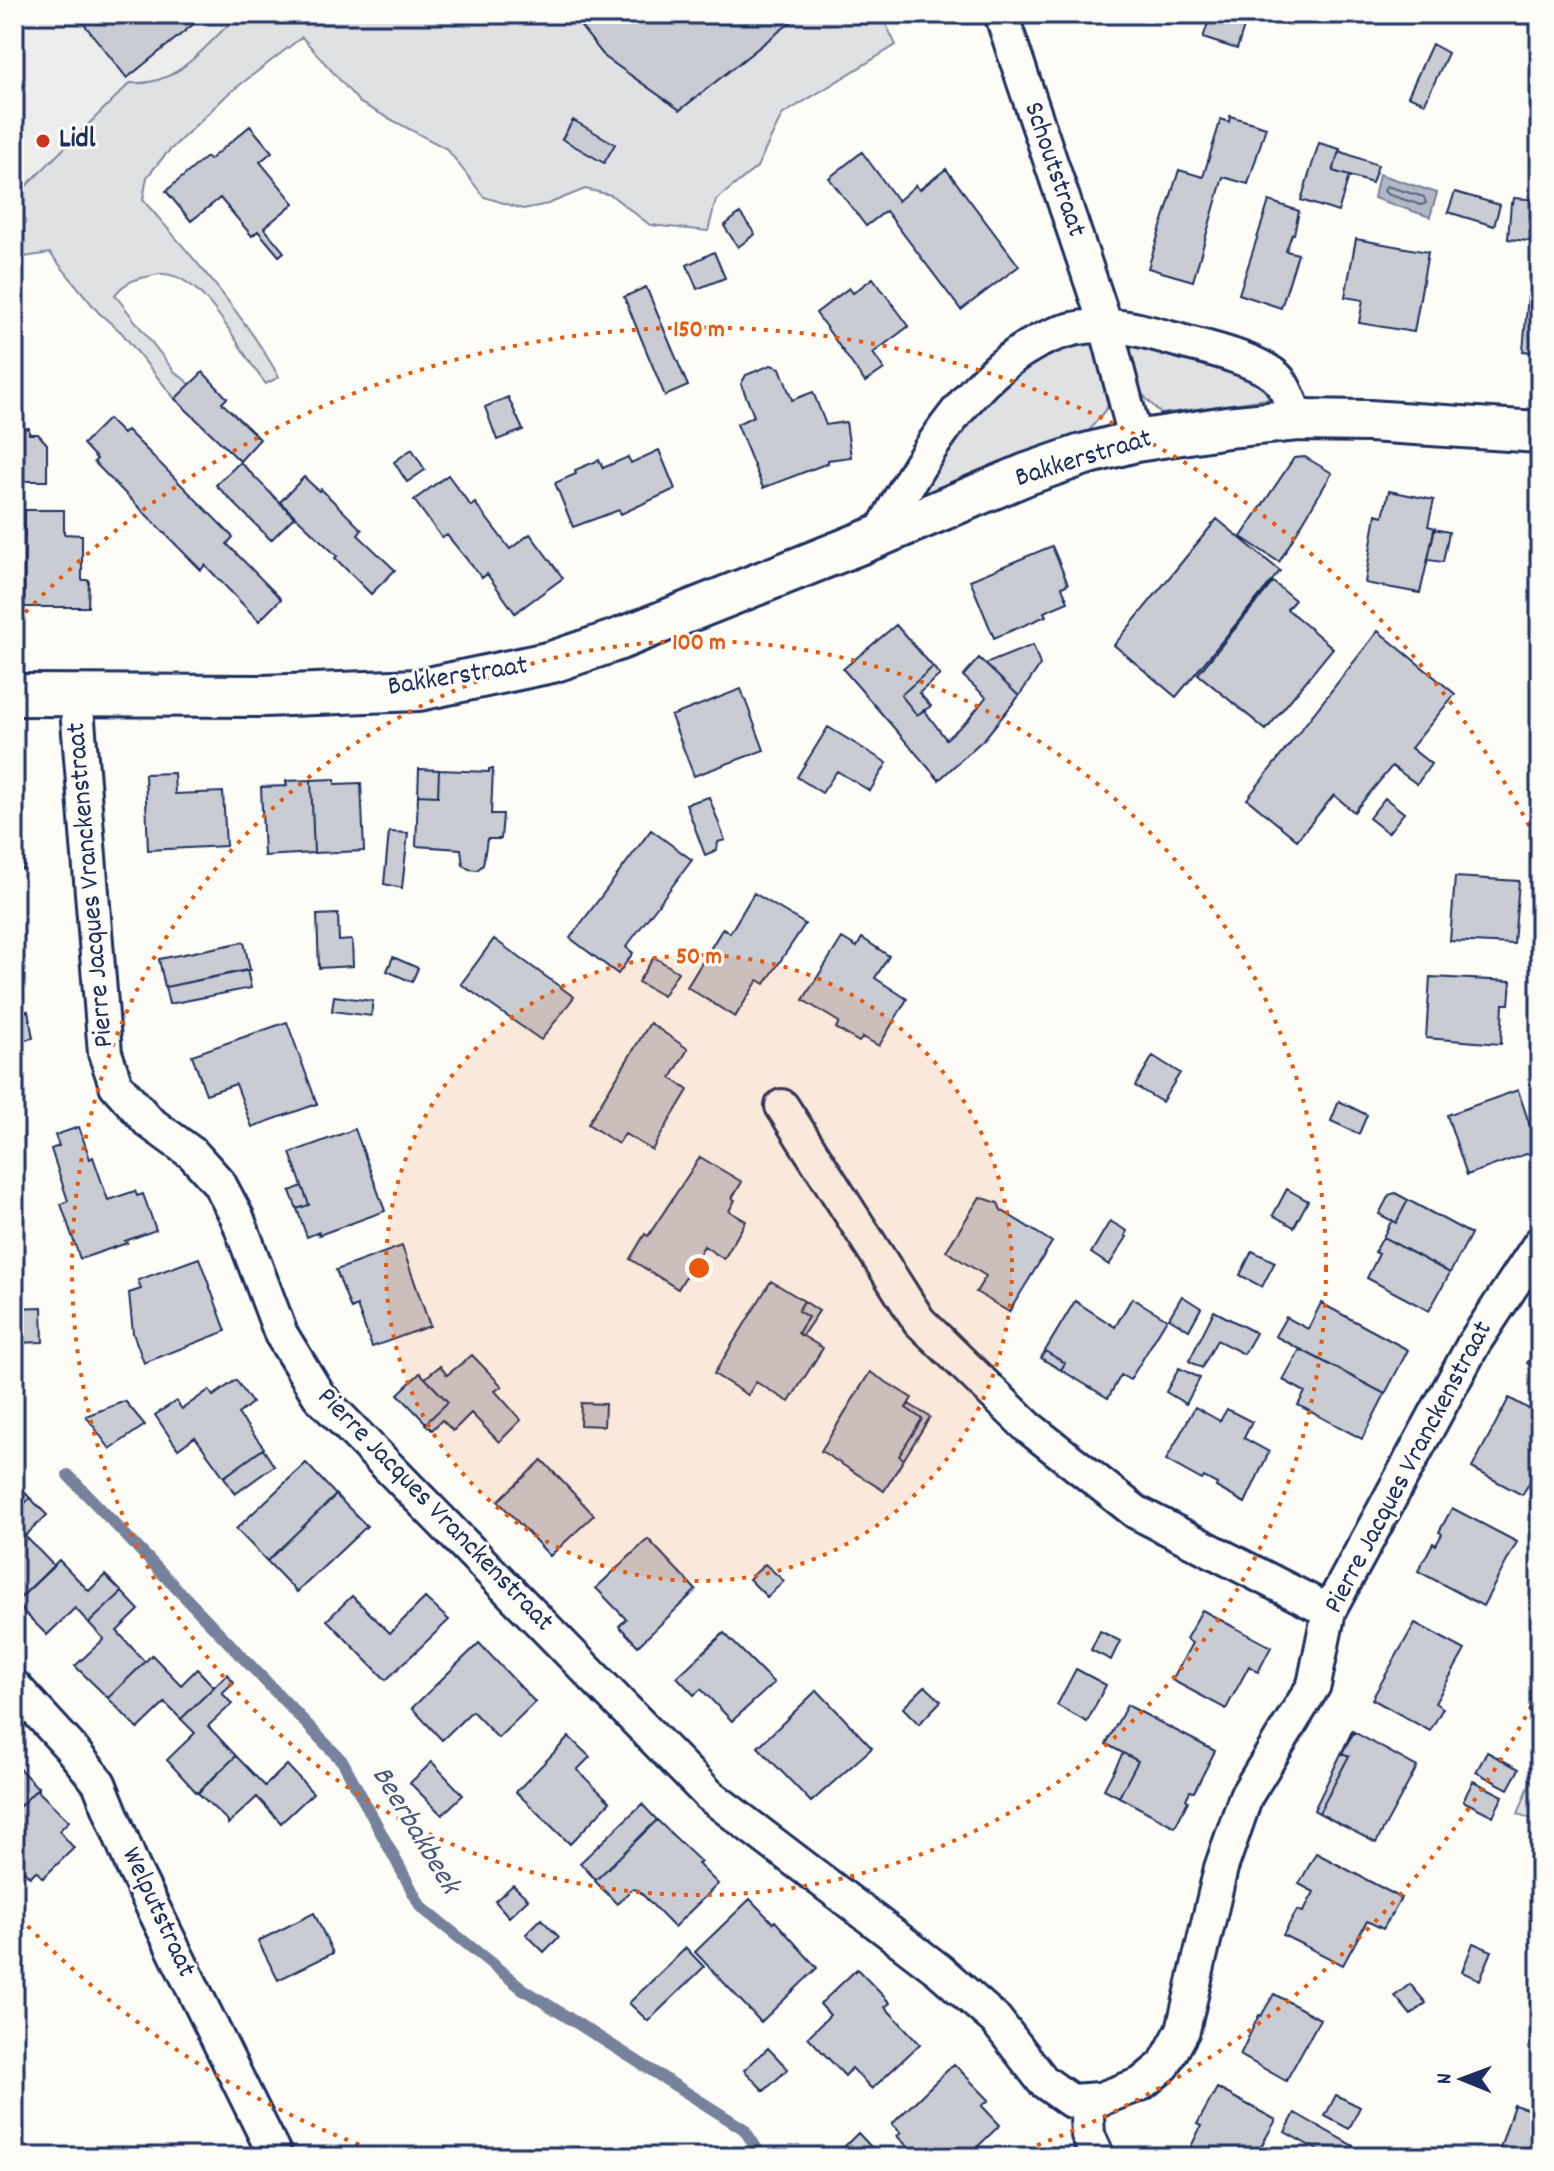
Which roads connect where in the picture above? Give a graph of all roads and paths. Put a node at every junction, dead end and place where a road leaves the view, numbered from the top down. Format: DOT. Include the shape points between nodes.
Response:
graph roads {
  1 [pos="1001,14"];
  2 [pos="1106,326"];
  3 [pos="1298,420"];
  4 [pos="1540,432"];
  5 [pos="1136,441"];
  6 [pos="879,536"];
  7 [pos="14,695"];
  8 [pos="76,696"];
  9 [pos="782,1106"];
  10 [pos="1540,1243"];
  11 [pos="1329,1611"];
  12 [pos="14,1686"];
  13 [pos="1086,2100"];
  14 [pos="276,2157"];
  15 [pos="1098,2157"];
  1 -- 2 [label="street, Schoutstraat"];
  2 -- 3 [label="street" via="1208,348 1269,371 1279,379"];
  2 -- 5 [label="street, Schoutstraat"];
  2 -- 6 [label="street" via="1051,336 995,371 916,469"];
  3 -- 4 [label="street, Bakkerstraat"];
  3 -- 5 [label="street, Bakkerstraat"];
  5 -- 6 [label="street, Bakkerstraat" via="1027,474"];
  6 -- 8 [label="street, Bakkerstraat" via="552,662 419,690"];
  7 -- 8 [label="street, Bakkerstraat"];
  8 -- 13 [label="street, Pierre Jacques Vranckenstraat" via="105,1053 116,1085 149,1122 193,1154 219,1183 281,1334 319,1396 709,1795 939,1970 996,2020 1043,2081 1071,2101"];
  9 -- 11 [label="street" via="919,1321 1028,1427 1136,1512"];
  10 -- 11 [label="street, Pierre Jacques Vranckenstraat" via="1474,1343"];
  11 -- 13 [label="street, Pierre Jacques Vranckenstraat" via="1314,1685 1246,1796 1221,1868 1183,2030 1164,2065 1141,2084"];
  12 -- 14 [label="street, Welputstraat" via="99,1783 133,1867"];
  13 -- 15 [label="street" via="1088,2135"];
}
